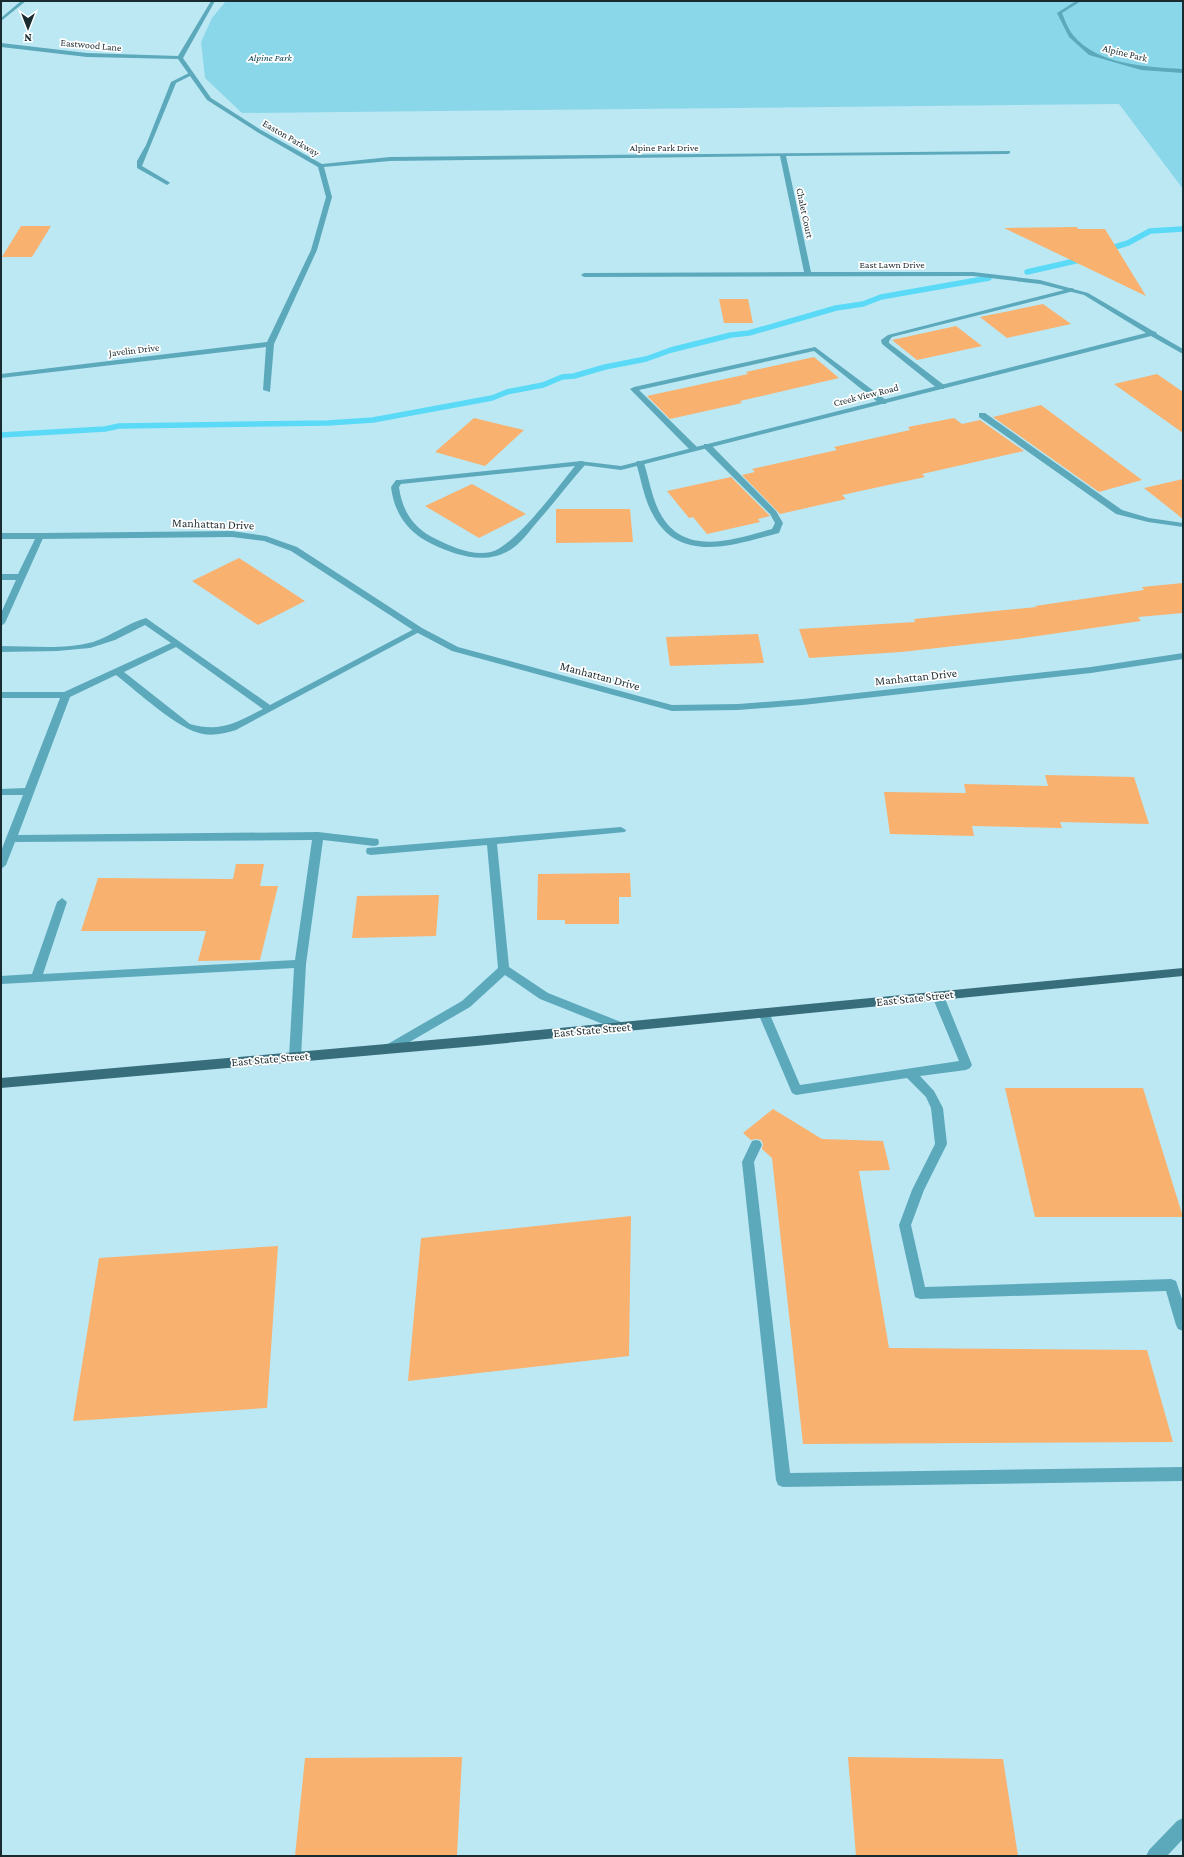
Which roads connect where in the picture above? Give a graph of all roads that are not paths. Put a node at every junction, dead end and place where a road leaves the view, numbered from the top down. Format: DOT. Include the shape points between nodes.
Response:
graph roads {
  1 [pos="24,1"];
  2 [pos="1079,1"];
  3 [pos="214,2"];
  4 [pos="1,20"];
  5 [pos="1,45"];
  6 [pos="180,58"];
  7 [pos="1183,71"];
  8 [pos="192,74"];
  9 [pos="1008,152"];
  10 [pos="783,155"];
  11 [pos="321,166"];
  12 [pos="167,183"];
  13 [pos="808,274"];
  14 [pos="584,275"];
  15 [pos="1072,290"];
  16 [pos="1154,333"];
  17 [pos="270,344"];
  18 [pos="1183,352"];
  19 [pos="1,376"];
  20 [pos="941,387"];
  21 [pos="267,390"];
  22 [pos="883,402"];
  23 [pos="982,415"];
  24 [pos="707,446"];
  25 [pos="694,449"];
  26 [pos="582,463"];
  27 [pos="640,463"];
  28 [pos="1183,525"];
  29 [pos="1,536"];
  30 [pos="40,536"];
  31 [pos="1,577"];
  32 [pos="22,577"];
  33 [pos="1,623"];
  34 [pos="419,630"];
  35 [pos="176,643"];
  36 [pos="1,649"];
  37 [pos="1183,656"];
  38 [pos="117,671"];
  39 [pos="1,695"];
  40 [pos="66,695"];
  41 [pos="270,709"];
  42 [pos="30,791"];
  43 [pos="1,792"];
  44 [pos="621,830"];
  45 [pos="318,836"];
  46 [pos="11,839"];
  47 [pos="492,842"];
  48 [pos="2,862"];
  49 [pos="62,902"];
  50 [pos="300,964"];
  51 [pos="504,970"];
  52 [pos="1183,972"];
  53 [pos="36,978"];
  54 [pos="1,980"];
  55 [pos="938,996"];
  56 [pos="764,1013"];
  57 [pos="622,1027"];
  58 [pos="390,1048"];
  59 [pos="295,1057"];
  60 [pos="909,1073"];
  61 [pos="1,1083"];
  62 [pos="756,1145"];
  63 [pos="1183,1325"];
  64 [pos="1183,1474"];
  65 [pos="1183,1827"];
  66 [pos="1155,1856"];
  1 -- 4 [label="street"];
  2 -- 7 [label="street, Alpine Park" via="1059,13 1071,36 1091,54 1141,68"];
  3 -- 6 [label="street"];
  5 -- 6 [label="street, Eastwood Lane" via="87,55"];
  6 -- 8 [label="street, Easton Parkway"];
  8 -- 11 [label="street, Easton Parkway" via="209,99"];
  8 -- 12 [label="street" via="174,82 140,161 139,167"];
  9 -- 10 [label="street, Alpine Park Drive"];
  10 -- 11 [label="street, Alpine Park Drive" via="390,159"];
  10 -- 13 [label="street, Chalet Court"];
  11 -- 17 [label="street, Easton Parkway" via="329,197 314,250"];
  13 -- 14 [label="street, East Lawn Drive"];
  13 -- 15 [label="street, East Lawn Drive" via="973,274 1040,282"];
  15 -- 16 [label="street, East Lawn Drive" via="1086,294"];
  15 -- 20 [label="street" via="890,336 885,340 886,344"];
  16 -- 18 [label="street, East Lawn Drive"];
  16 -- 20 [label="street, Creek View Road"];
  17 -- 19 [label="street, Javelin Drive"];
  17 -- 21 [label="street, Easton Parkway"];
  20 -- 22 [label="street, Creek View Road"];
  22 -- 24 [label="street, Creek View Road"];
  22 -- 25 [label="street" via="815,349 634,389"];
  23 -- 28 [label="street" via="1120,512 1148,520"];
  24 -- 25 [label="street, Creek View Road"];
  24 -- 27 [label="street" via="773,513 779,523 776,531 721,545 692,544 670,531 656,513"];
  25 -- 27 [label="street, Creek View Road"];
  26 -- 26 [label="street, Creek View Road" via="510,546 491,554 469,555 456,552 426,538 410,525 395,496 395,487 399,482"];
  26 -- 27 [label="street, Creek View Road" via="621,468"];
  29 -- 30 [label="street, Manhattan Drive"];
  30 -- 32 [label="street"];
  30 -- 34 [label="street, Manhattan Drive" via="232,534 266,539 294,549"];
  31 -- 32 [label="street"];
  32 -- 33 [label="street"];
  34 -- 37 [label="street, Manhattan Drive" via="455,649 672,708 738,707 803,702 1091,670"];
  34 -- 41 [label="street"];
  35 -- 36 [label="street" via="146,621 108,640 90,645 70,648"];
  35 -- 38 [label="street"];
  35 -- 41 [label="street"];
  38 -- 40 [label="street"];
  38 -- 41 [label="street" via="186,726 203,731 233,728"];
  39 -- 40 [label="street"];
  40 -- 42 [label="street"];
  42 -- 43 [label="street"];
  42 -- 46 [label="street"];
  44 -- 47 [label="street"];
  45 -- 46 [label="street"];
  45 -- 47 [label="street" via="372,846"];
  45 -- 50 [label="street"];
  46 -- 48 [label="street"];
  47 -- 51 [label="street"];
  49 -- 53 [label="street"];
  50 -- 53 [label="street"];
  50 -- 59 [label="street"];
  51 -- 57 [label="street" via="544,996"];
  51 -- 58 [label="street" via="466,1004"];
  52 -- 55 [label="main road, East State Street"];
  53 -- 54 [label="street"];
  55 -- 56 [label="main road, East State Street"];
  55 -- 60 [label="street" via="966,1065"];
  56 -- 57 [label="main road, East State Street"];
  56 -- 60 [label="street" via="796,1090"];
  57 -- 58 [label="main road, East State Street"];
  58 -- 59 [label="main road, East State Street"];
  59 -- 61 [label="main road, East State Street"];
  60 -- 63 [label="street" via="930,1094 937,1108 941,1144 918,1190 906,1225 920,1293 1171,1285"];
  62 -- 64 [label="street" via="748,1162 783,1480"];
  65 -- 66 [label="street"];
}
